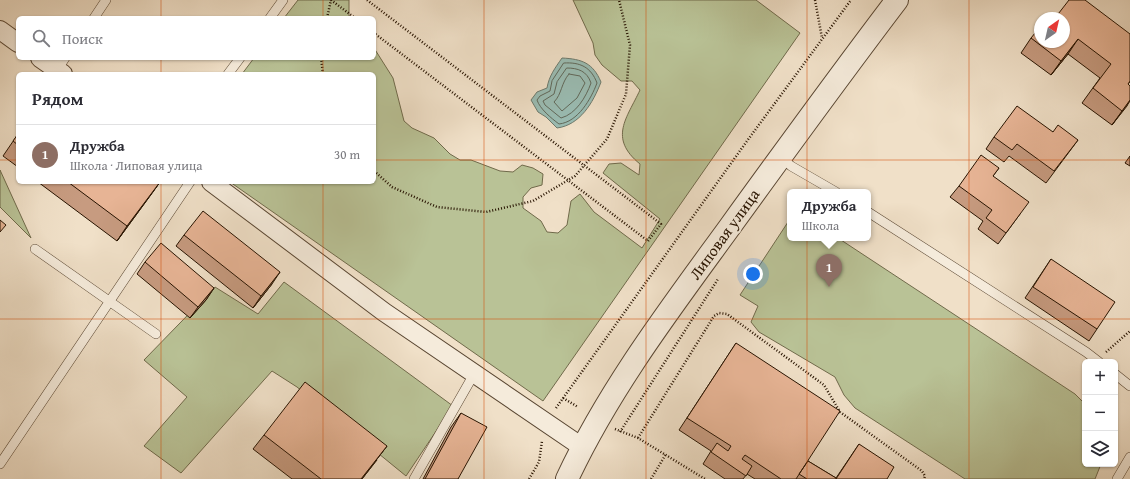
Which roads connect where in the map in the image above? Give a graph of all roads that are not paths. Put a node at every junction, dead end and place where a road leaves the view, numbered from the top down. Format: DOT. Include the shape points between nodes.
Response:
graph roads {
  1 [pos="106,0"];
  2 [pos="283,0"];
  3 [pos="891,2"];
  4 [pos="95,16"];
  5 [pos="271,16"];
  6 [pos="0,30"];
  7 [pos="16,42"];
  8 [pos="45,60"];
  9 [pos="238,60"];
  10 [pos="62,67"];
  11 [pos="230,72"];
  12 [pos="781,157"];
  13 [pos="189,184"];
  14 [pos="214,184"];
  15 [pos="831,189"];
  16 [pos="871,214"];
  17 [pos="35,249"];
  18 [pos="110,300"];
  19 [pos="156,334"];
  20 [pos="1095,359"];
  21 [pos="474,374"];
  22 [pos="1118,376"];
  23 [pos="1130,386"];
  24 [pos="582,447"];
  25 [pos="1130,457"];
  26 [pos="0,464"];
  27 [pos="414,479"];
  28 [pos="567,479"];
  29 [pos="1117,479"];
  1 -- 4 [label="lane"];
  2 -- 5 [label="lane"];
  3 -- 12 [label="street, Липовая улица"];
  6 -- 7 [label="street"];
  8 -- 10 [label="street"];
  9 -- 11 [label="lane"];
  12 -- 15 [label="lane" via="791,166"];
  12 -- 24 [label="street, Липовая улица" via="661,320"];
  13 -- 18 [label="lane"];
  14 -- 21 [label="street" via="384,312"];
  16 -- 20 [label="lane"];
  17 -- 18 [label="lane"];
  18 -- 19 [label="lane"];
  18 -- 26 [label="lane"];
  21 -- 24 [label="street"];
  21 -- 27 [label="lane"];
  22 -- 23 [label="lane"];
  24 -- 28 [label="street, Липовая улица"];
  25 -- 29 [label="lane"];
}
